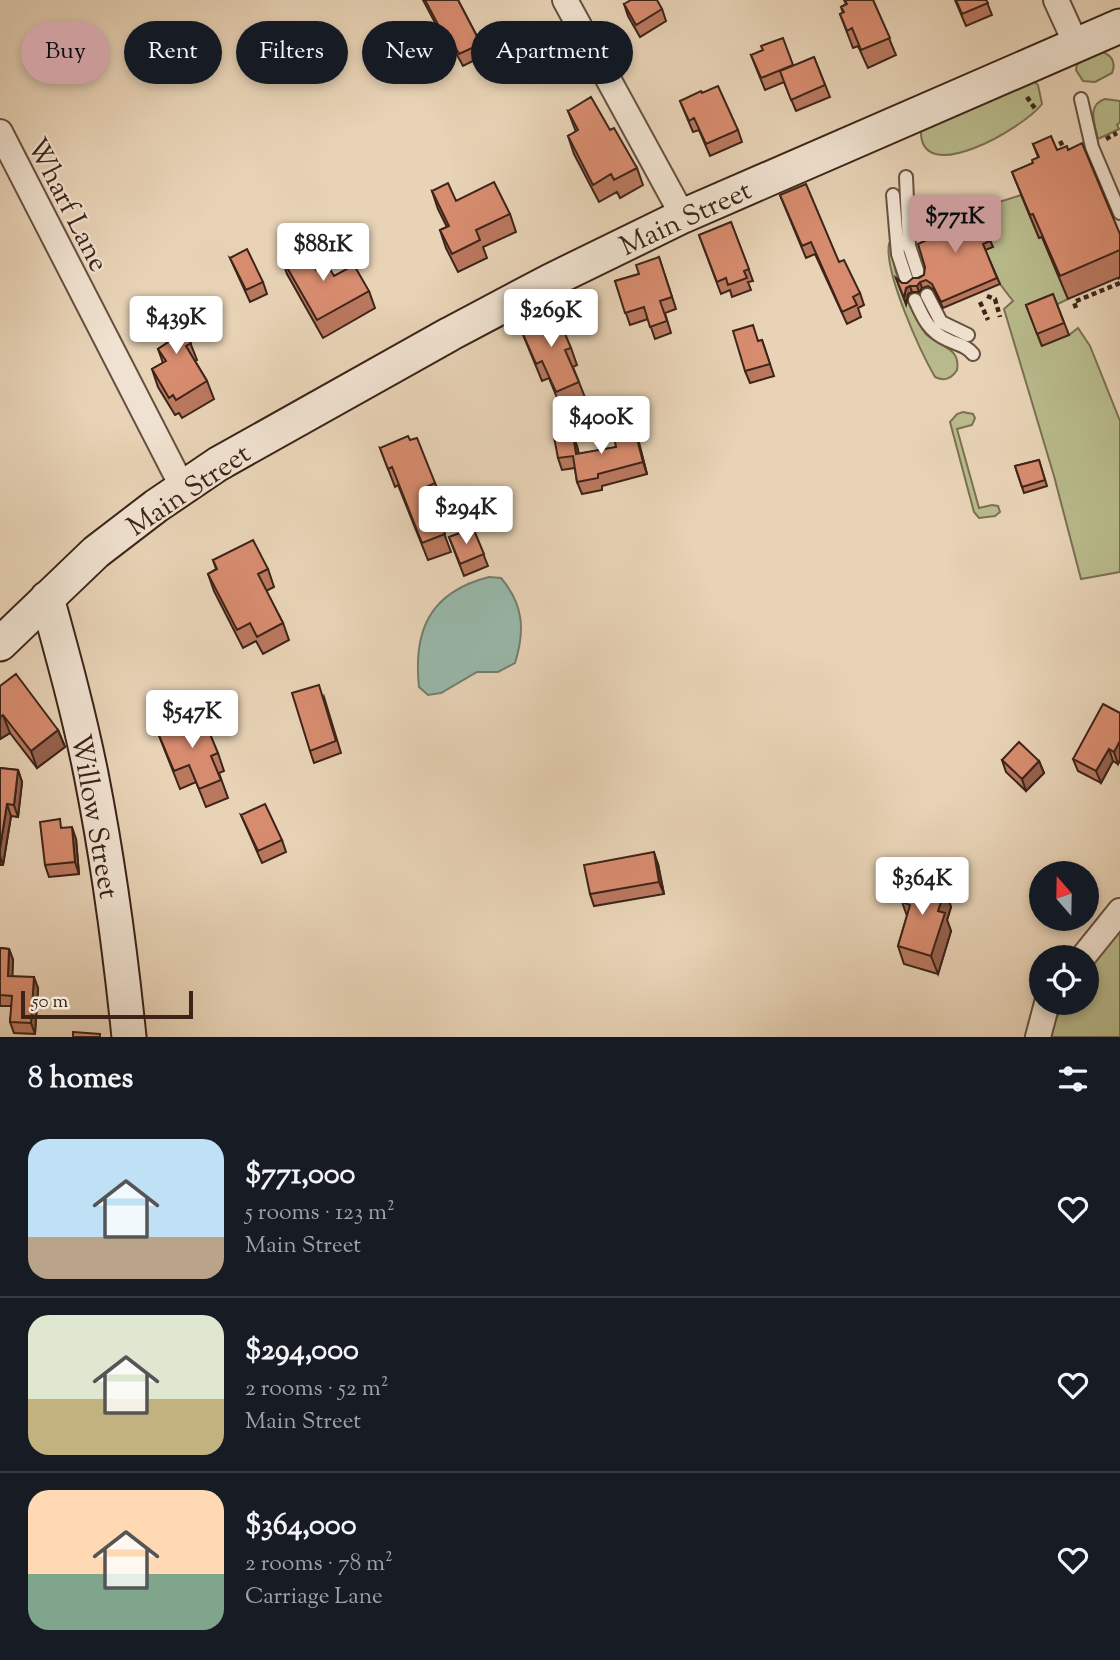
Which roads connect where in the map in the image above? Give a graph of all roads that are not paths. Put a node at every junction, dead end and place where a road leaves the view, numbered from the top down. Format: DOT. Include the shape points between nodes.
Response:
graph roads {
  1 [pos="565,0"];
  2 [pos="1056,0"];
  3 [pos="1120,26"];
  4 [pos="1076,44"];
  5 [pos="1081,99"];
  6 [pos="0,132"];
  7 [pos="906,177"];
  8 [pos="893,195"];
  9 [pos="1120,213"];
  10 [pos="683,216"];
  11 [pos="968,335"];
  12 [pos="973,354"];
  13 [pos="183,488"];
  14 [pos="47,598"];
  15 [pos="0,644"];
  16 [pos="1120,911"];
  17 [pos="1093,945"];
  18 [pos="1044,1015"];
  19 [pos="129,1037"];
  20 [pos="1038,1037"];
  1 -- 10 [label="street"];
  2 -- 4 [label="street"];
  3 -- 4 [label="main road, Main Street"];
  4 -- 10 [label="main road, Main Street"];
  5 -- 9 [label="lane" via="1092,147"];
  6 -- 13 [label="street, Wharf Lane"];
  7 -- 8 [label="lane" via="913,278 899,260"];
  10 -- 13 [label="main road, Main Street" via="470,323 228,458"];
  11 -- 12 [label="lane" via="941,322 921,298 928,327"];
  13 -- 14 [label="main road, Main Street" via="96,552"];
  14 -- 15 [label="main road, Main Street"];
  14 -- 19 [label="main road, Willow Street" via="91,774"];
  16 -- 17 [label="street"];
  18 -- 20 [label="street"];
}
